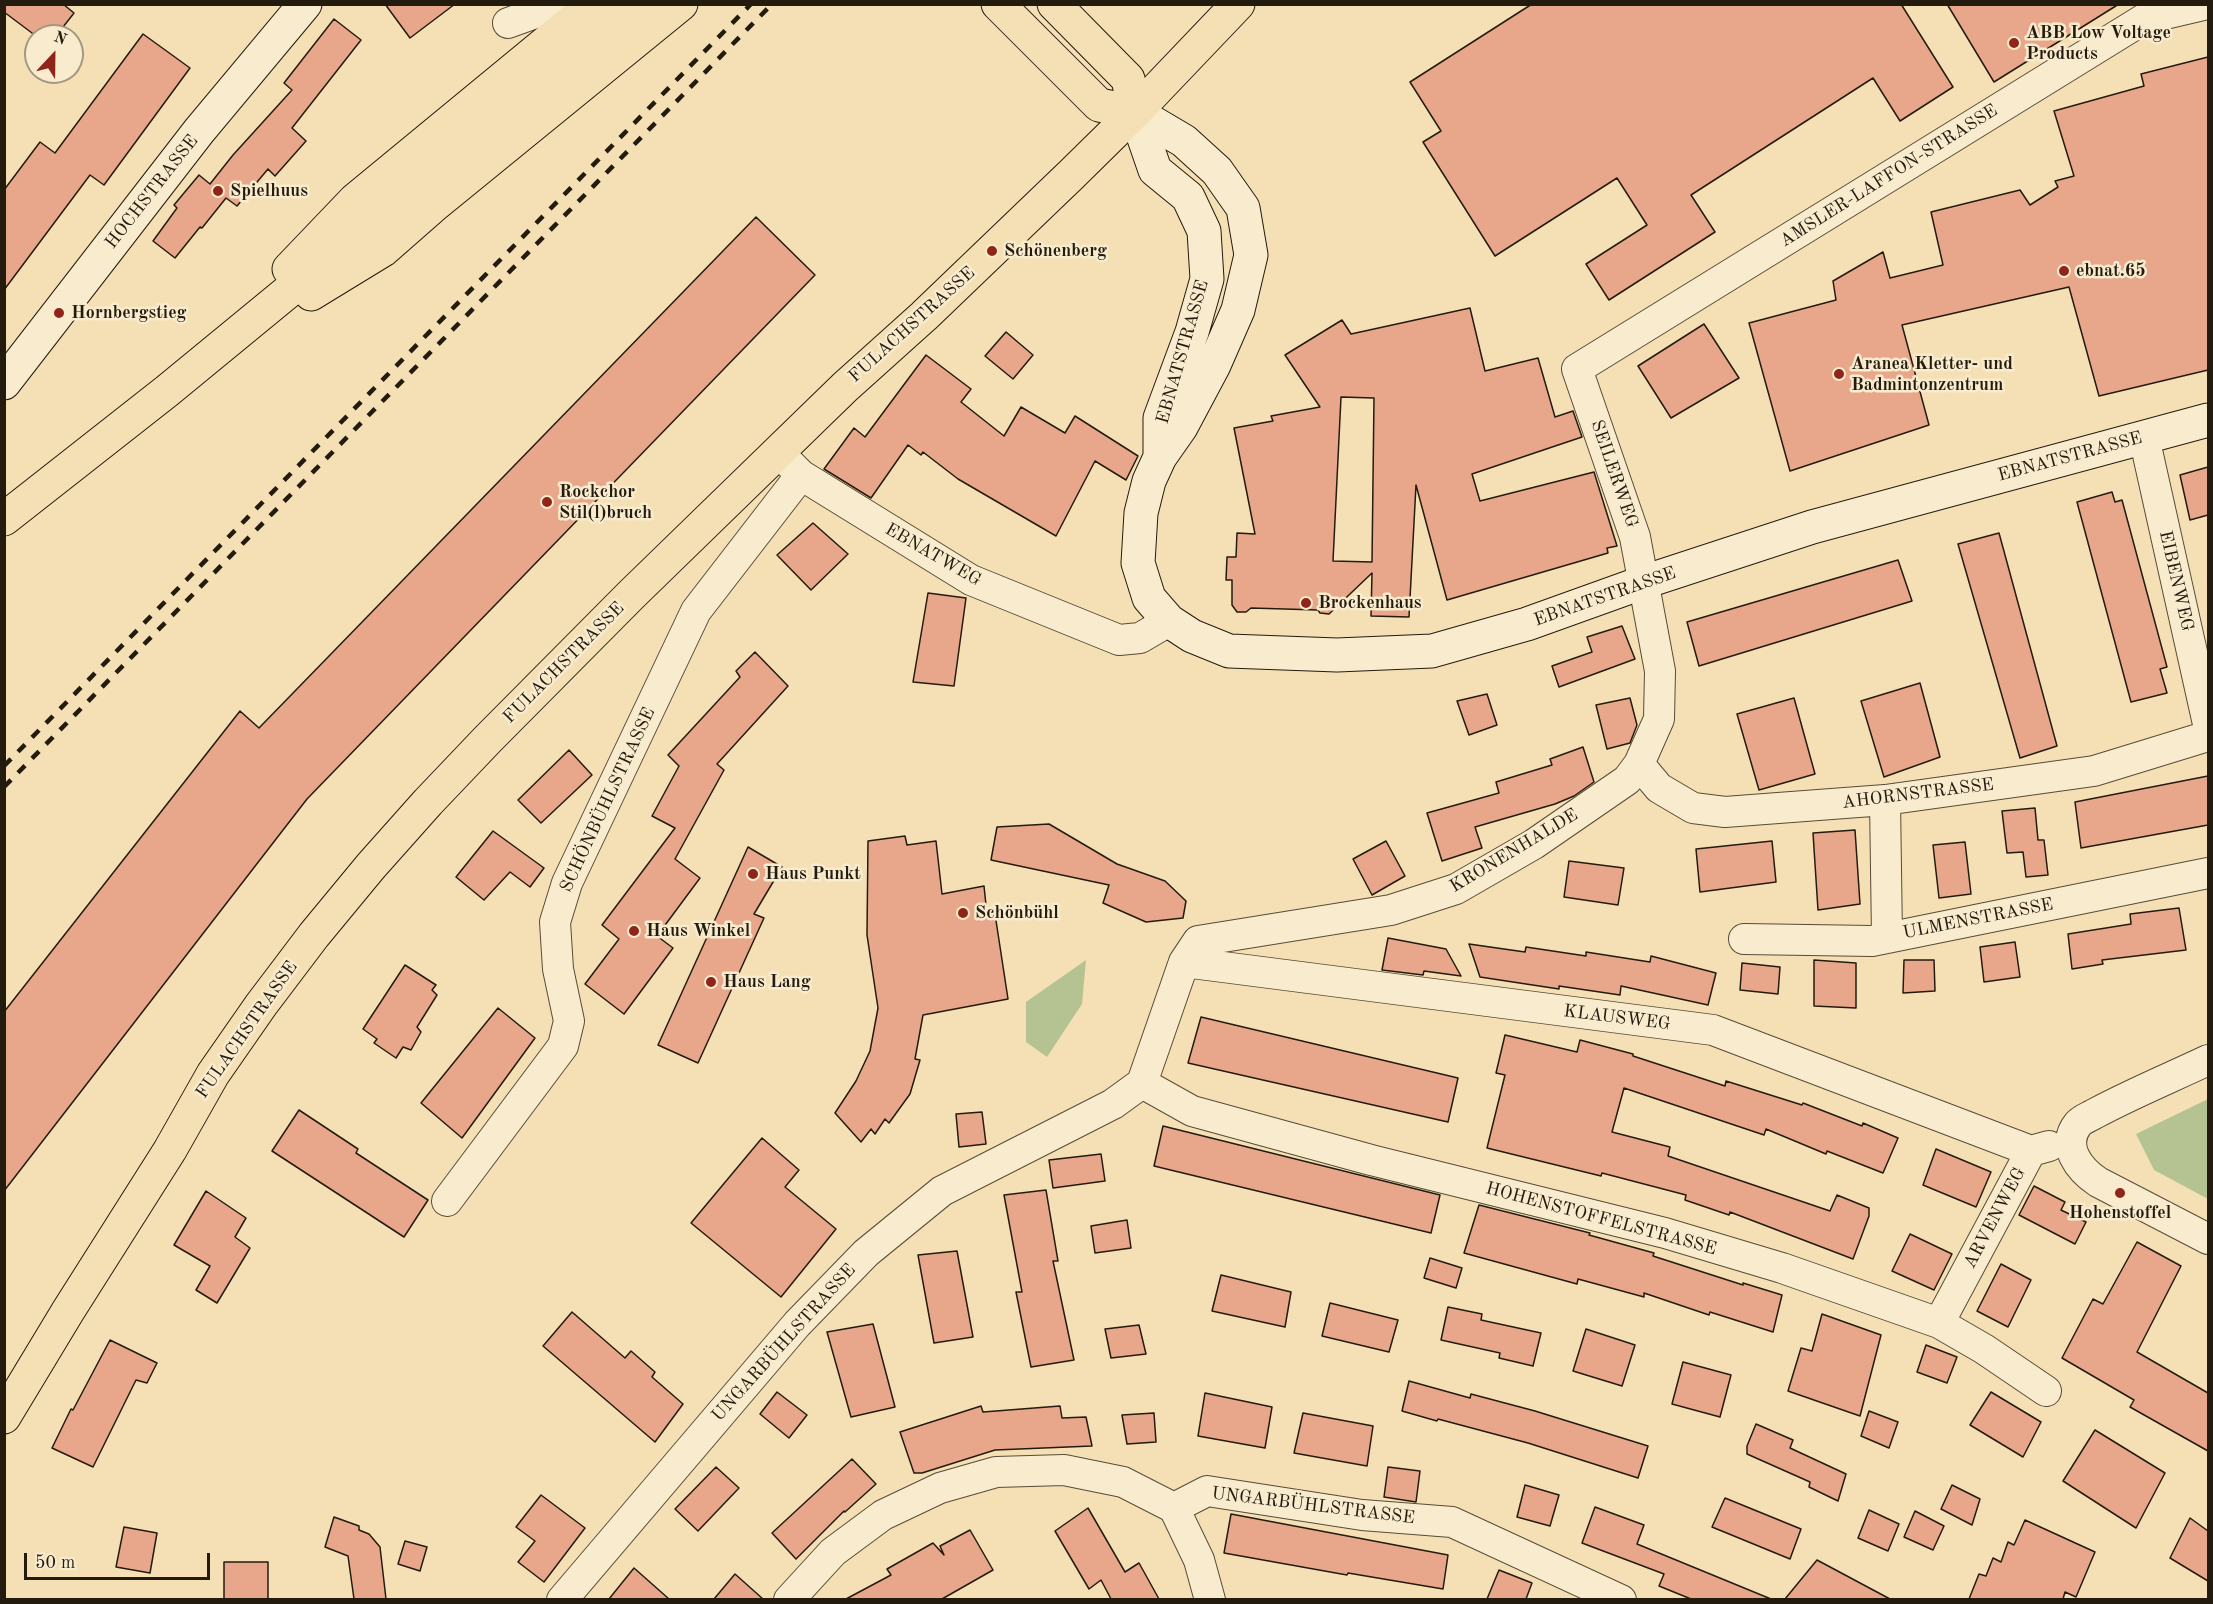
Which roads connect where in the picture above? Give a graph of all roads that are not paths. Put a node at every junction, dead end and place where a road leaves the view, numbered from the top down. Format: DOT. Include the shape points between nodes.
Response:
graph roads {
  1 [pos="305,4"];
  2 [pos="553,4"];
  3 [pos="593,4"];
  4 [pos="638,4"];
  5 [pos="681,4"];
  6 [pos="998,4"];
  7 [pos="1054,4"];
  8 [pos="1238,4"];
  9 [pos="2208,4"];
  10 [pos="508,23"];
  11 [pos="1135,112"];
  12 [pos="205,360"];
  13 [pos="1577,369"];
  14 [pos="4,383"];
  15 [pos="2208,420"];
  16 [pos="2144,437"];
  17 [pos="778,453"];
  18 [pos="1160,457"];
  19 [pos="801,475"];
  20 [pos="4,519"];
  21 [pos="1644,582"];
  22 [pos="1169,621"];
  23 [pos="2208,724"];
  24 [pos="2208,736"];
  25 [pos="1639,764"];
  26 [pos="1885,800"];
  27 [pos="2208,873"];
  28 [pos="1887,938"];
  29 [pos="1744,939"];
  30 [pos="1184,962"];
  31 [pos="2208,1060"];
  32 [pos="1142,1083"];
  33 [pos="2072,1139"];
  34 [pos="2031,1151"];
  35 [pos="447,1201"];
  36 [pos="2208,1239"];
  37 [pos="1939,1323"];
  38 [pos="2046,1391"];
  39 [pos="4,1417"];
  40 [pos="1174,1508"];
  41 [pos="562,1599"];
  42 [pos="789,1599"];
  43 [pos="1210,1599"];
  44 [pos="1621,1599"];
  1 -- 14 [label="street, HOCHSTRASSE" via="198,131"];
  2 -- 10 [label="street"];
  3 -- 12 [label="main road" via="342,211"];
  4 -- 12 [label="main road"];
  5 -- 12 [label="main road" via="383,250"];
  6 -- 11 [label="main road" via="1099,105"];
  7 -- 11 [label="main road" via="1128,79"];
  8 -- 11 [label="main road, FULACHSTRASSE"];
  9 -- 13 [label="street, AMSLER-LAFFON-STRASSE" via="2144,20"];
  11 -- 17 [label="main road, FULACHSTRASSE"];
  11 -- 18 [label="street, EBNATSTRASSE" via="1155,170 1188,197 1204,231 1207,279 1160,418"];
  11 -- 18 [label="street, EBNATSTRASSE" via="1184,141 1216,171 1243,208 1251,255 1238,310 1214,365"];
  12 -- 20 [label="main road"];
  13 -- 21 [label="street, SEILERWEG" via="1635,537"];
  15 -- 16 [label="street, EBNATSTRASSE"];
  16 -- 21 [label="street, EBNATSTRASSE" via="1812,527"];
  16 -- 23 [label="street, EIBENWEG"];
  17 -- 19 [label="street, EBNATWEG"];
  17 -- 39 [label="main road, FULACHSTRASSE" via="631,595 428,802 314,935 213,1074"];
  18 -- 22 [label="street, EBNATSTRASSE" via="1141,513 1138,563 1149,598"];
  19 -- 22 [label="street, EBNATWEG" via="971,580 1119,640 1140,638"];
  19 -- 35 [label="street, SCHÖNBÜHLSTRASSE" via="696,611 567,883 555,922 558,969 568,1021 563,1046"];
  21 -- 22 [label="street, EBNATSTRASSE" via="1527,624 1432,651 1337,656 1229,651 1192,636"];
  21 -- 25 [label="street, KRONENHALDE" via="1660,671 1659,719"];
  24 -- 26 [label="street, AHORNSTRASSE" via="2094,771"];
  25 -- 26 [label="street, AHORNSTRASSE" via="1659,788 1693,808 1725,812"];
  25 -- 30 [label="street, KRONENHALDE" via="1627,780 1534,844 1456,889 1391,910 1198,940"];
  26 -- 28 [label="street"];
  27 -- 28 [label="street, ULMENSTRASSE"];
  28 -- 29 [label="street, ULMENSTRASSE"];
  30 -- 32 [label="street, KRONENHALDE"];
  30 -- 34 [label="street, KLAUSWEG" via="1713,1030"];
  31 -- 33 [label="street" via="2078,1123"];
  32 -- 37 [label="street, HOHENSTOFFELSTRASSE" via="1192,1111 1665,1233 1782,1268"];
  32 -- 41 [label="street, UNGARBÜHLSTRASSE" via="1113,1104 942,1191 866,1253 797,1324"];
  33 -- 34 [label="street, ARVENWEG"];
  33 -- 36 [label="street" via="2073,1154 2084,1172"];
  34 -- 37 [label="street, ARVENWEG"];
  37 -- 38 [label="street, HOHENSTOFFELSTRASSE"];
  40 -- 42 [label="street" via="1124,1482 1064,1470 996,1472 940,1488 883,1515 833,1552"];
  40 -- 43 [label="street" via="1199,1560"];
  40 -- 44 [label="street, UNGARBÜHLSTRASSE" via="1207,1491 1362,1515 1452,1522"];
}
